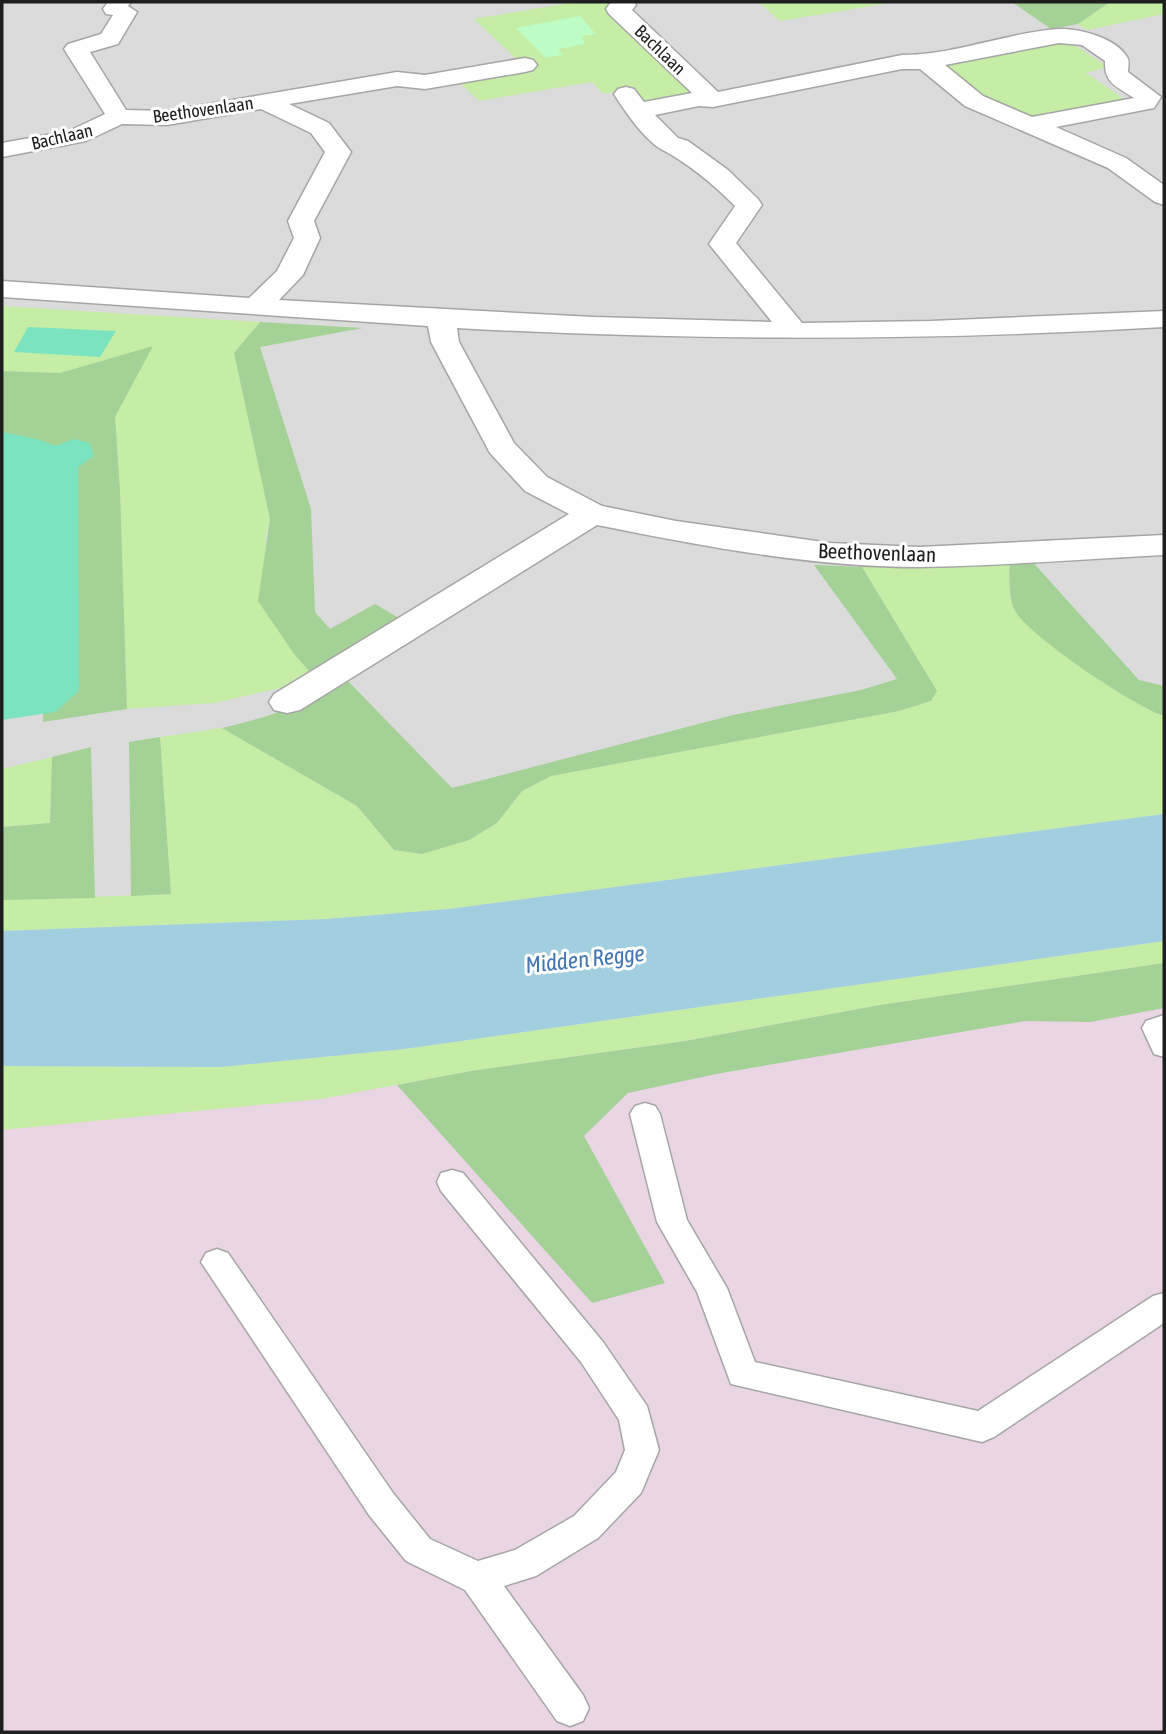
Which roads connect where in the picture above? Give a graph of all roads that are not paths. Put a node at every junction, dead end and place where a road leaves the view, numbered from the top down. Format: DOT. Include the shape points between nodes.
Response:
graph roads {
  1 [pos="120,2"];
  2 [pos="622,2"];
  3 [pos="926,62"];
  4 [pos="525,65"];
  5 [pos="713,100"];
  6 [pos="264,101"];
  7 [pos="118,116"];
  8 [pos="1029,125"];
  9 [pos="2,150"];
  10 [pos="1164,197"];
  11 [pos="2,289"];
  12 [pos="256,307"];
  13 [pos="441,318"];
  14 [pos="1164,319"];
  15 [pos="794,331"];
  16 [pos="592,514"];
  17 [pos="1164,545"];
  18 [pos="287,702"];
  19 [pos="1164,1026"];
  20 [pos="1164,1046"];
  21 [pos="645,1114"];
  22 [pos="452,1182"];
  23 [pos="217,1262"];
  24 [pos="1164,1306"];
  25 [pos="477,1578"];
  26 [pos="570,1708"];
  1 -- 7 [label="street, Bachlaan" via="114,9 126,12 110,39 76,49"];
  2 -- 5 [label="street, Bachlaan" via="625,5 617,9"];
  3 -- 5 [label="street" via="902,62"];
  3 -- 8 [label="street" via="974,101"];
  3 -- 8 [label="street" via="1059,36 1087,40 1117,59 1116,75 1149,97 1145,103"];
  4 -- 6 [label="street" via="425,82 397,79"];
  5 -- 15 [label="street" via="631,102 669,143 719,175 750,205 722,244"];
  6 -- 7 [label="street, Beethovenlaan" via="167,118"];
  6 -- 12 [label="street, Beethovenlaan" via="320,128 338,152 301,221 307,238 289,275"];
  7 -- 9 [label="street, Bachlaan" via="101,129 77,137"];
  8 -- 10 [label="street" via="1117,163"];
  11 -- 12 [label="street"];
  12 -- 13 [label="street"];
  13 -- 15 [label="street"];
  13 -- 16 [label="street, Beethovenlaan" via="445,342 501,447 536,484"];
  14 -- 15 [label="street"];
  16 -- 17 [label="street, Beethovenlaan" via="830,553 919,557"];
  16 -- 18 [label="street"];
  19 -- 20 [label="lane" via="1156,1028"];
  21 -- 24 [label="lane" via="672,1222 711,1288 743,1374 982,1427"];
  22 -- 25 [label="lane" via="592,1352 635,1416 642,1450 629,1482 586,1527 524,1564"];
  23 -- 25 [label="lane" via="381,1504 418,1550"];
  25 -- 26 [label="lane"];
}
